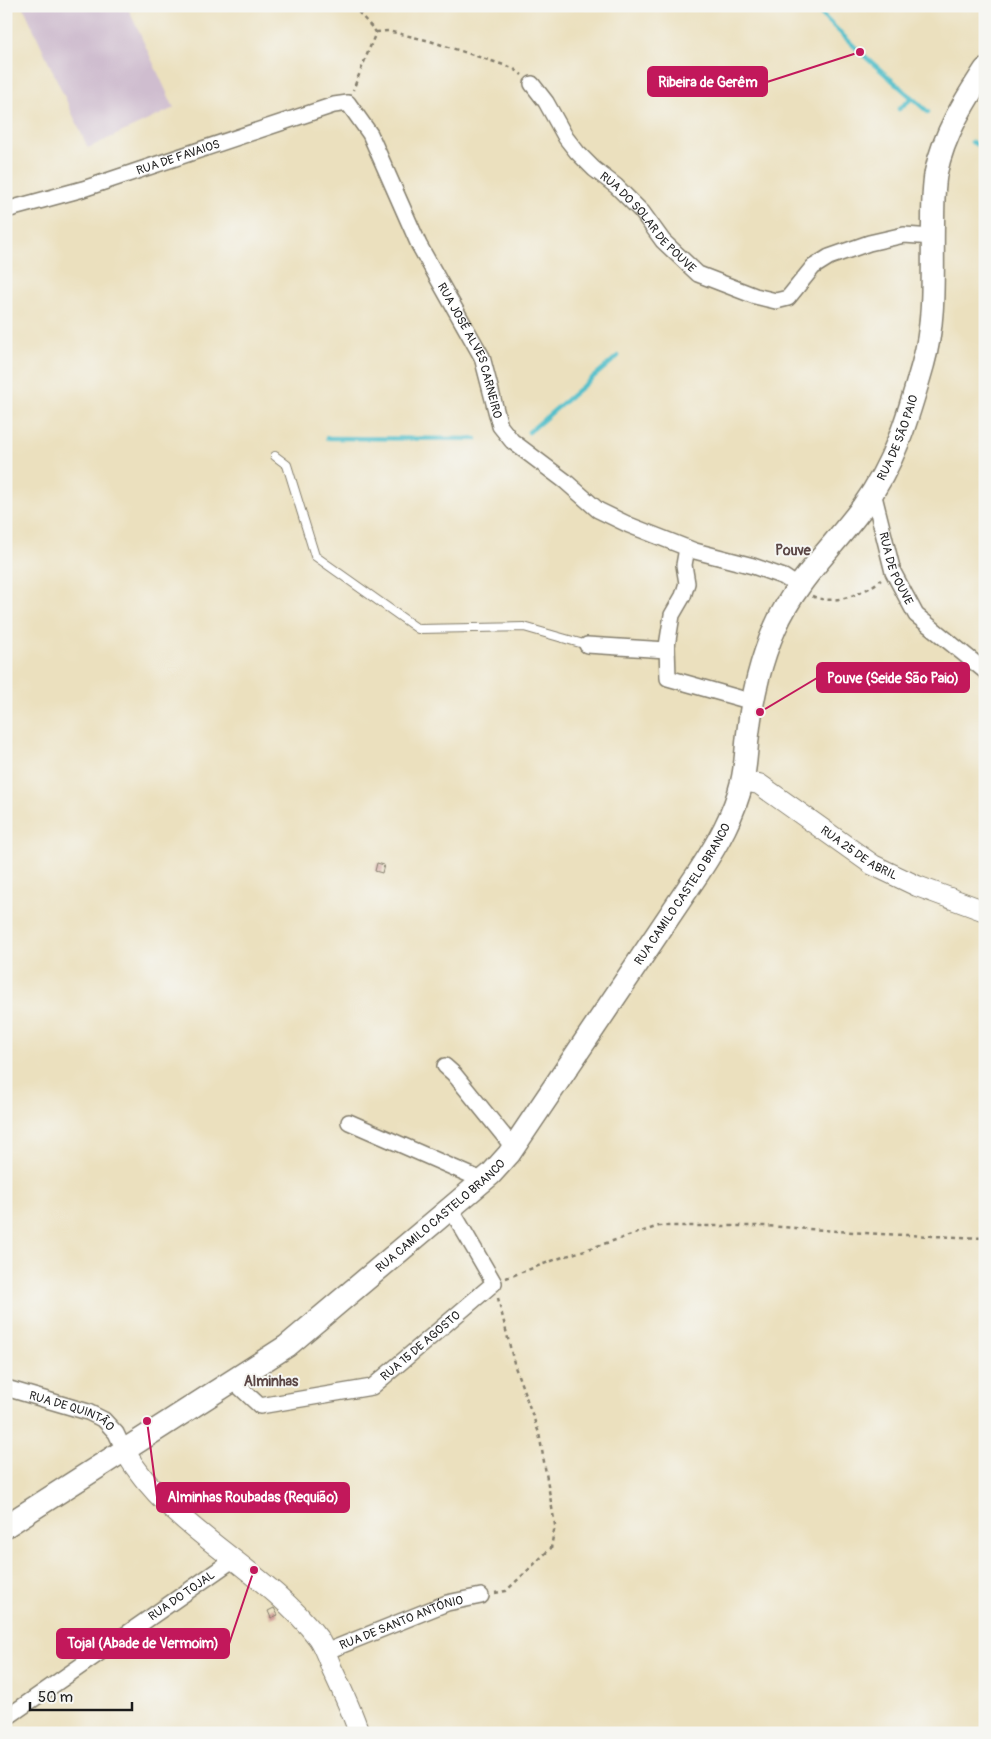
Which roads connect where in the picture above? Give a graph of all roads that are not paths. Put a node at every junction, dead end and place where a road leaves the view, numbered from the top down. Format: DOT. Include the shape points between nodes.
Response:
graph roads {
  1 [pos="985,70"];
  2 [pos="532,84"];
  3 [pos="348,103"];
  4 [pos="6,210"];
  5 [pos="932,237"];
  6 [pos="275,456"];
  7 [pos="873,492"];
  8 [pos="687,548"];
  9 [pos="799,587"];
  10 [pos="587,645"];
  11 [pos="667,650"];
  12 [pos="985,671"];
  13 [pos="753,702"];
  14 [pos="742,781"];
  15 [pos="985,911"];
  16 [pos="445,1066"];
  17 [pos="349,1122"];
  18 [pos="513,1147"];
  19 [pos="484,1180"];
  20 [pos="451,1209"];
  21 [pos="233,1381"];
  22 [pos="6,1388"];
  23 [pos="124,1450"];
  24 [pos="6,1526"];
  25 [pos="234,1559"];
  26 [pos="481,1596"];
  27 [pos="325,1652"];
  28 [pos="6,1718"];
  29 [pos="359,1733"];
  1 -- 5 [label="main road, RUA DE SÃO PAIO" via="954,121 939,160"];
  2 -- 5 [label="street, RUA DO SOLAR DE POUVE" via="577,152 642,212 663,241 698,274 755,296 776,301 788,298 813,267 829,257 869,243 904,235"];
  3 -- 4 [label="street, RUA DE FAVAIOS" via="83,190"];
  3 -- 8 [label="street, RUA JOSÉ ALVES CARNEIRO" via="370,134 419,245 482,357 500,426 512,442 598,510"];
  5 -- 7 [label="main road, RUA DE SÃO PAIO" via="932,300 923,362 899,443"];
  6 -- 10 [label="lane" via="287,465 315,556 418,629 524,626"];
  7 -- 9 [label="main road, RUA DE SÃO PAIO"];
  7 -- 12 [label="street, RUA DE POUVE" via="893,572 916,615"];
  8 -- 9 [label="street, RUA JOSÉ ALVES CARNEIRO" via="776,574"];
  8 -- 11 [label="street" via="684,565 687,583 672,615"];
  9 -- 13 [label="main road, RUA DE SÃO PAIO" via="766,648"];
  10 -- 11 [label="street"];
  11 -- 13 [label="street" via="668,678"];
  13 -- 14 [label="main road, RUA DE SÃO PAIO"];
  14 -- 15 [label="street, RUA 25 DE ABRIL" via="759,784 873,865 916,886"];
  14 -- 18 [label="main road, RUA CAMILO CASTELO BRANCO" via="733,811 715,848"];
  16 -- 18 [label="street"];
  17 -- 19 [label="street"];
  18 -- 19 [label="main road, RUA CAMILO CASTELO BRANCO"];
  19 -- 20 [label="main road, RUA CAMILO CASTELO BRANCO"];
  20 -- 21 [label="main road, RUA CAMILO CASTELO BRANCO" via="287,1346"];
  20 -- 21 [label="street, RUA 15 DE AGOSTO" via="494,1283 372,1387 260,1406"];
  21 -- 23 [label="main road, RUA CAMILO CASTELO BRANCO"];
  22 -- 23 [label="street, RUA DE QUINTÃO" via="88,1412 104,1420 116,1433"];
  23 -- 24 [label="main road, RUA CAMILO CASTELO BRANCO"];
  23 -- 25 [label="street" via="155,1490 192,1526"];
  25 -- 27 [label="street" via="294,1610"];
  25 -- 28 [label="street, RUA DO TOJAL"];
  26 -- 27 [label="street, RUA DE SANTO ANTÓNIO" via="447,1603"];
  27 -- 29 [label="street"];
}
